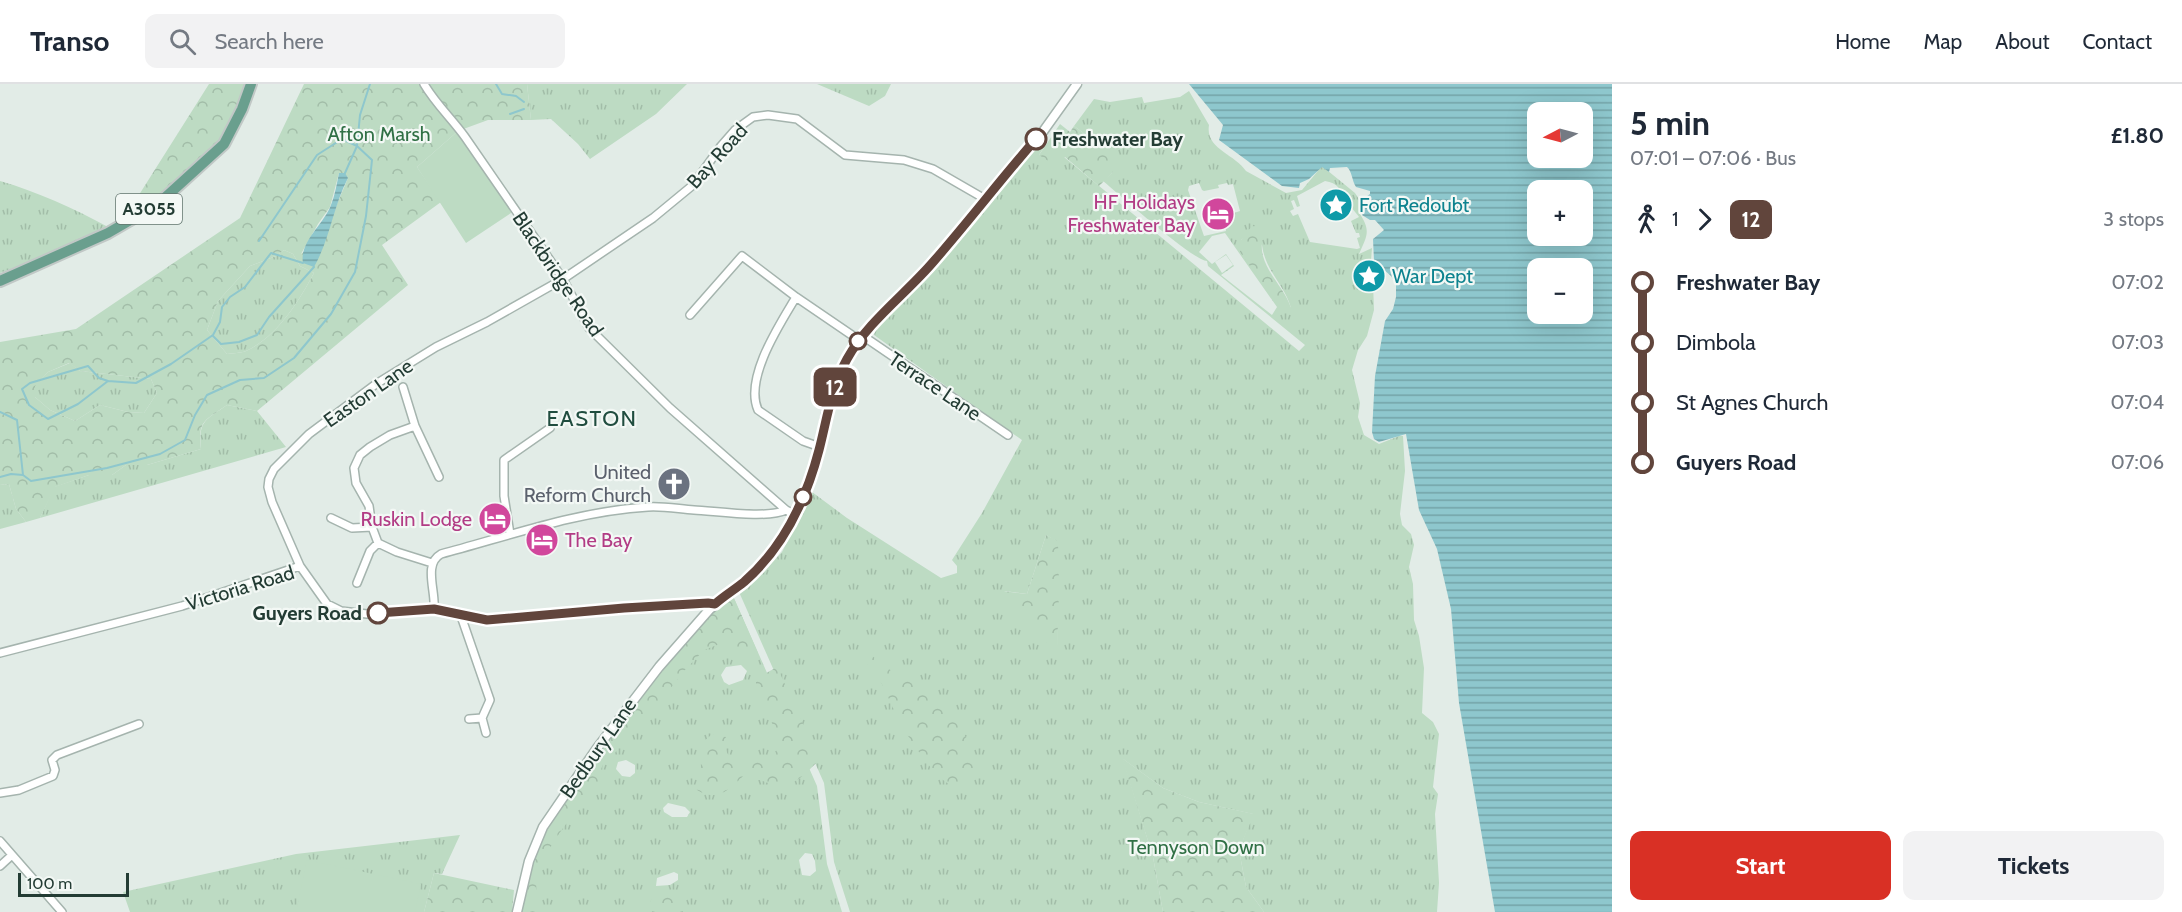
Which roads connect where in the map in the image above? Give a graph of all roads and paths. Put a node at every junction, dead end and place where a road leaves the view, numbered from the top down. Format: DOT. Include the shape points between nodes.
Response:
graph roads {
  1 [pos="251,84"];
  2 [pos="424,84"];
  3 [pos="1077,84"];
  4 [pos="985,199"];
  5 [pos="563,279"];
  6 [pos="0,281"];
  7 [pos="795,297"];
  8 [pos="690,315"];
  9 [pos="861,338"];
  10 [pos="403,387"];
  11 [pos="415,426"];
  12 [pos="550,428"];
  13 [pos="1008,435"];
  14 [pos="820,447"];
  15 [pos="439,477"];
  16 [pos="786,510"];
  17 [pos="796,515"];
  18 [pos="331,518"];
  19 [pos="372,527"];
  20 [pos="510,534"];
  21 [pos="378,543"];
  22 [pos="432,563"];
  23 [pos="300,566"];
  24 [pos="357,583"];
  25 [pos="715,604"];
  26 [pos="434,609"];
  27 [pos="461,616"];
  28 [pos="0,653"];
  29 [pos="482,718"];
  30 [pos="469,719"];
  31 [pos="139,724"];
  32 [pos="486,733"];
  33 [pos="0,793"];
  34 [pos="0,841"];
  35 [pos="12,855"];
  36 [pos="0,866"];
  37 [pos="62,912"];
  38 [pos="517,912"];
  1 -- 6 [label="main road, A3055" via="224,144 158,204 108,233"];
  2 -- 5 [label="street, Blackbridge Road"];
  3 -- 4 [label="street, Bedbury Lane" via="1042,133"];
  4 -- 5 [label="street, Bay Road" via="933,169 904,160 845,155 797,119 753,117 720,146 693,185 653,218"];
  4 -- 9 [label="street, Bedbury Lane" via="933,262"];
  5 -- 16 [label="street, Blackbridge Road" via="589,328 670,408"];
  5 -- 23 [label="street, Easton Lane" via="376,384 309,434 274,469 268,488"];
  7 -- 8 [label="street, Terrace Lane" via="742,256"];
  7 -- 9 [label="street, Terrace Lane"];
  7 -- 14 [label="street" via="764,354 755,402 758,410 803,441"];
  9 -- 13 [label="street, Terrace Lane"];
  9 -- 14 [label="street, Bedbury Lane" via="836,384"];
  10 -- 11 [label="street"];
  11 -- 15 [label="street"];
  11 -- 19 [label="street" via="370,447 360,455 354,468 356,483 369,506"];
  12 -- 20 [label="street" via="504,460"];
  14 -- 17 [label="street, Bedbury Lane"];
  16 -- 17 [label="street, Blackbridge Road"];
  16 -- 20 [label="street" via="772,514 650,507 604,512"];
  17 -- 25 [label="street, Bedbury Lane" via="755,571"];
  18 -- 19 [label="street" via="352,528"];
  19 -- 21 [label="street"];
  20 -- 22 [label="street" via="441,554"];
  21 -- 22 [label="street"];
  21 -- 24 [label="street" via="369,551"];
  22 -- 26 [label="street"];
  23 -- 26 [label="street, Victoria Road" via="327,604 341,611 367,614"];
  23 -- 28 [label="street, Victoria Road" via="182,606"];
  25 -- 27 [label="street, Victoria Road" via="487,620"];
  25 -- 38 [label="street, Bedbury Lane" via="644,685 543,827 528,861"];
  26 -- 27 [label="street, Victoria Road"];
  27 -- 29 [label="street" via="490,700"];
  29 -- 30 [label="street"];
  29 -- 32 [label="street"];
  31 -- 33 [label="street" via="57,755 52,760 53,776"];
  34 -- 35 [label="street"];
  35 -- 36 [label="street"];
  35 -- 37 [label="street"];
}
